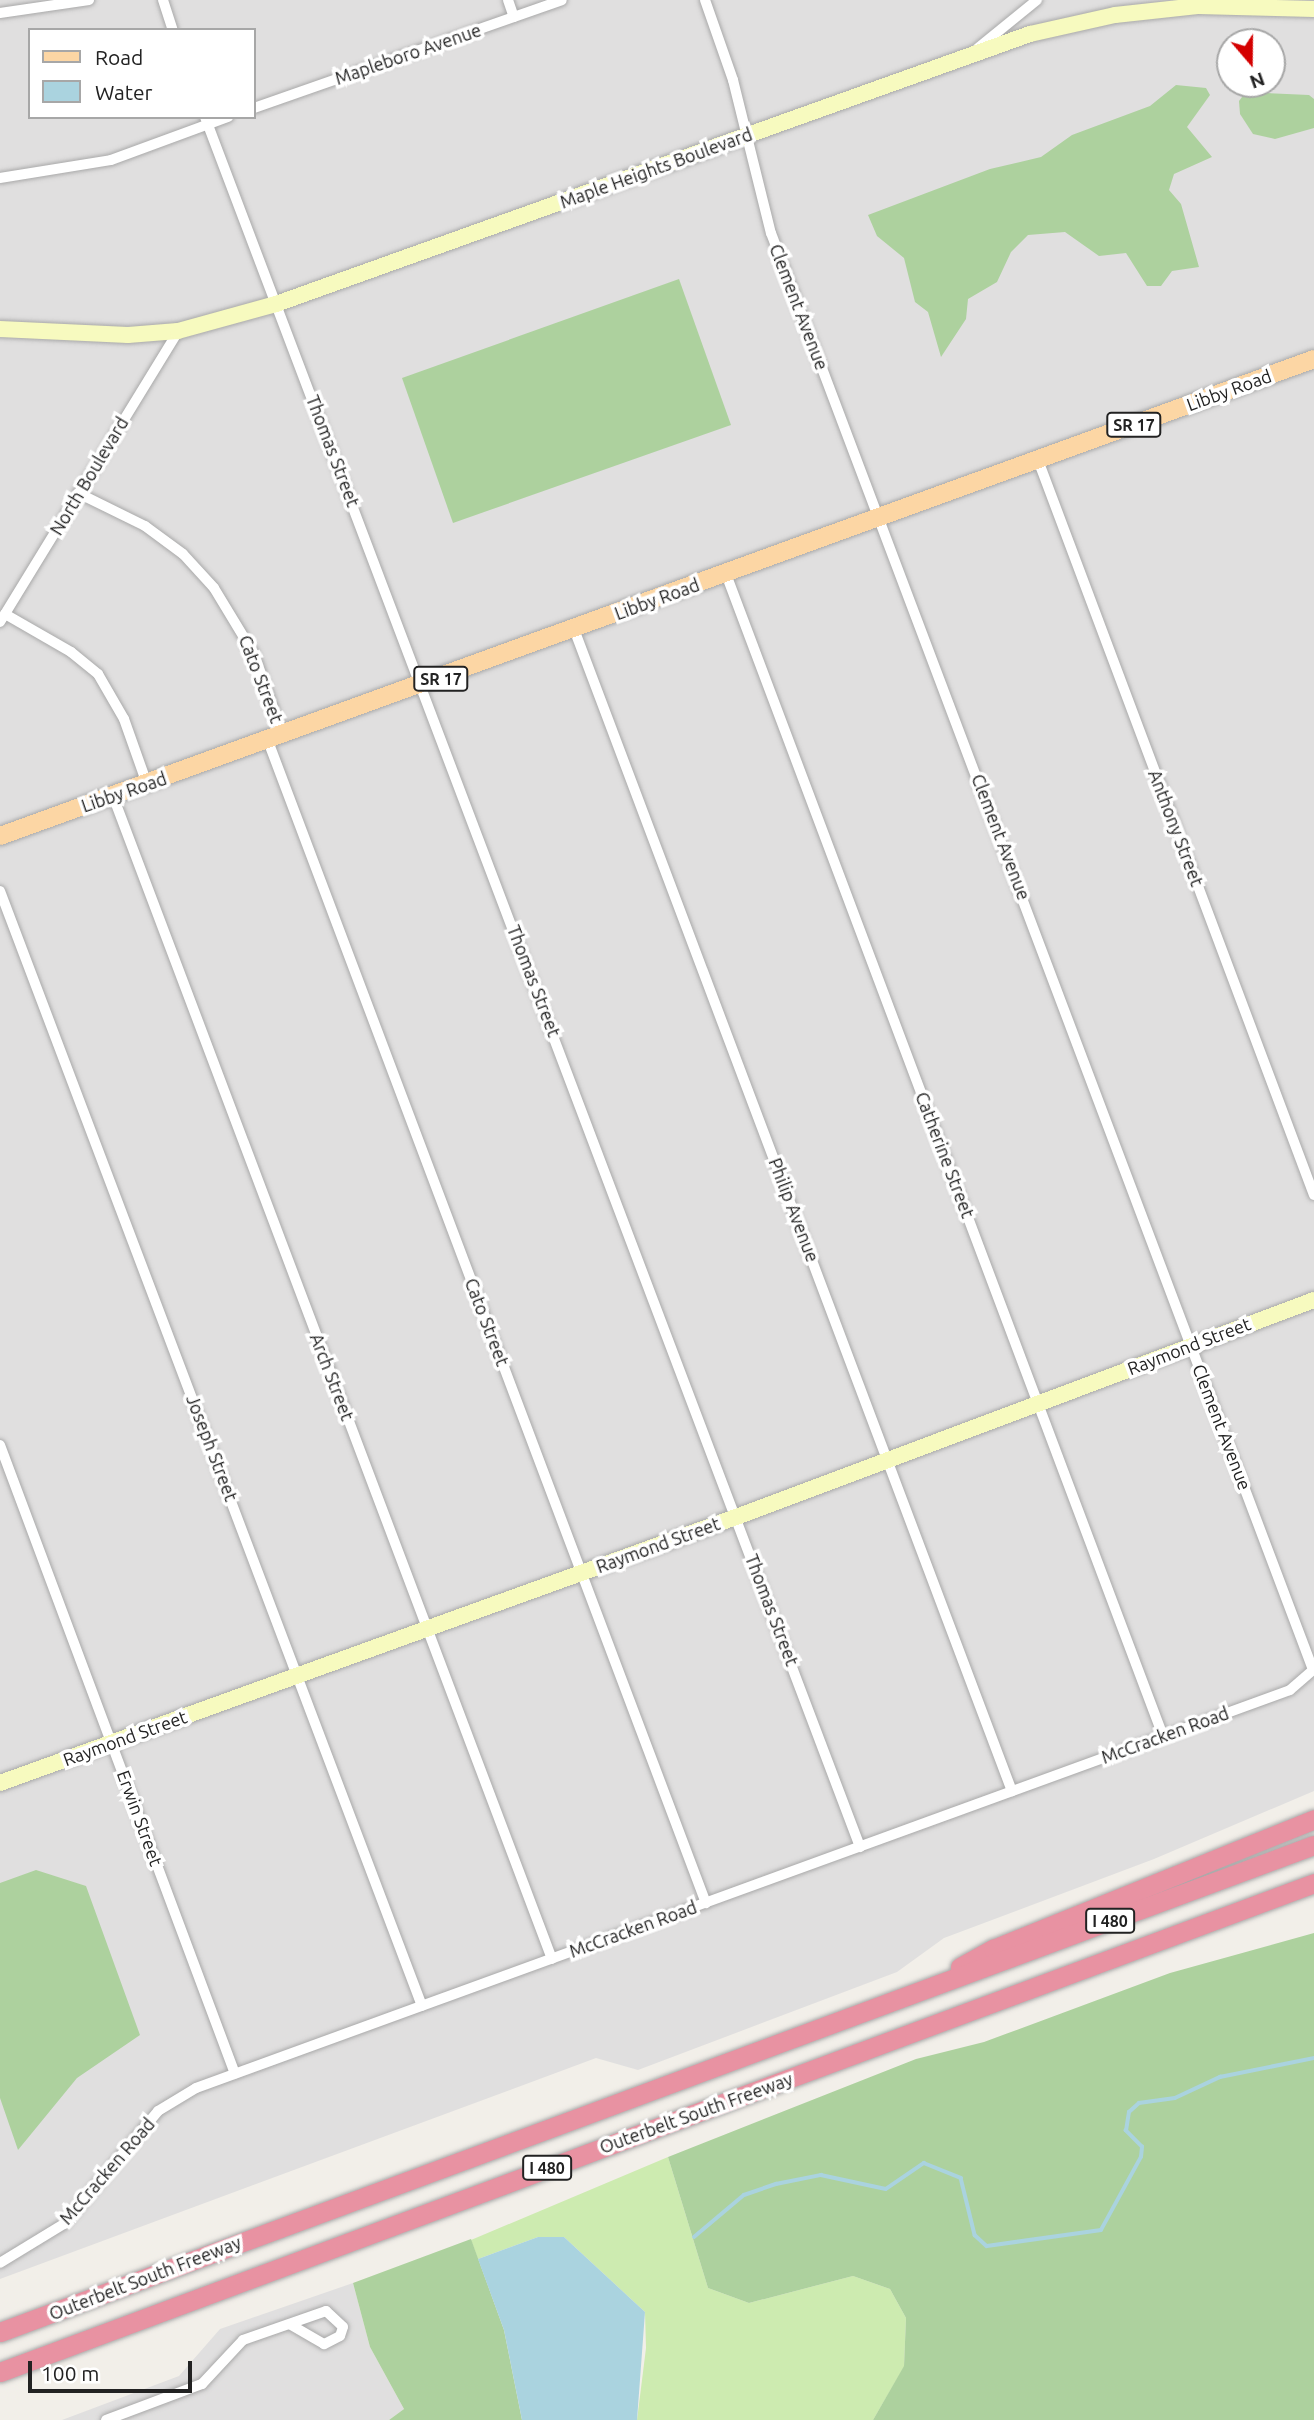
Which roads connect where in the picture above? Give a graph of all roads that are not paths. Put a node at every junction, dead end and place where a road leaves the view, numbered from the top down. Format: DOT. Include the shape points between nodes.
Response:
graph roads {
  1 [pos="89,0"];
  2 [pos="163,0"];
  3 [pos="508,0"];
  4 [pos="562,0"];
  5 [pos="705,0"];
  6 [pos="1037,0"];
  7 [pos="1314,9"];
  8 [pos="0,13"];
  9 [pos="514,17"];
  10 [pos="172,28"];
  11 [pos="960,58"];
  12 [pos="256,107"];
  13 [pos="206,121"];
  14 [pos="745,136"];
  15 [pos="0,178"];
  16 [pos="276,304"];
  17 [pos="0,329"];
  18 [pos="178,331"];
  19 [pos="1314,359"];
  20 [pos="1038,460"];
  21 [pos="78,493"];
  22 [pos="880,516"];
  23 [pos="726,574"];
  24 [pos="2,618"];
  25 [pos="574,629"];
  26 [pos="422,685"];
  27 [pos="275,738"];
  28 [pos="147,784"];
  29 [pos="113,796"];
  30 [pos="0,836"];
  31 [pos="0,891"];
  32 [pos="1314,1195"];
  33 [pos="1314,1300"];
  34 [pos="1191,1346"];
  35 [pos="1039,1403"];
  36 [pos="0,1445"];
  37 [pos="888,1460"];
  38 [pos="736,1516"];
  39 [pos="582,1572"];
  40 [pos="427,1629"];
  41 [pos="1314,1670"];
  42 [pos="298,1675"];
  43 [pos="1163,1736"];
  44 [pos="111,1742"];
  45 [pos="0,1783"];
  46 [pos="1012,1791"];
  47 [pos="1314,1819"];
  48 [pos="1314,1845"];
  49 [pos="860,1847"];
  50 [pos="1314,1884"];
  51 [pos="1314,1898"];
  52 [pos="706,1903"];
  53 [pos="1226,1916"];
  54 [pos="552,1959"];
  55 [pos="907,1997"];
  56 [pos="422,2006"];
  57 [pos="235,2074"];
  58 [pos="0,2263"];
  59 [pos="290,2324"];
  60 [pos="0,2332"];
  61 [pos="0,2372"];
  62 [pos="106,2420"];
  1 -- 8 [label="street"];
  2 -- 10 [label="street"];
  3 -- 9 [label="street"];
  4 -- 9 [label="street, Mapleboro Avenue"];
  5 -- 14 [label="street, Clement Avenue" via="733,80"];
  6 -- 11 [label="street"];
  7 -- 11 [label="street, Maple Heights Boulevard" via="1224,4 1115,15"];
  9 -- 12 [label="street, Mapleboro Avenue"];
  11 -- 14 [label="street, Maple Heights Boulevard"];
  13 -- 15 [label="street" via="111,160"];
  13 -- 16 [label="street, Thomas Street"];
  14 -- 16 [label="street, Maple Heights Boulevard"];
  14 -- 22 [label="street, Clement Avenue" via="771,233"];
  16 -- 18 [label="street, Maple Heights Boulevard"];
  16 -- 26 [label="street, Thomas Street"];
  17 -- 18 [label="street, Maple Heights Boulevard" via="128,335"];
  18 -- 21 [label="street, North Boulevard"];
  19 -- 20 [label="main road, Libby Road / SR 17"];
  20 -- 22 [label="main road, Libby Road / SR 17"];
  20 -- 32 [label="street, Anthony Street"];
  21 -- 24 [label="street, North Boulevard"];
  21 -- 27 [label="street, Cato Street" via="145,526 183,554 214,588 254,654"];
  22 -- 23 [label="main road, Libby Road / SR 17"];
  22 -- 34 [label="street, Clement Avenue"];
  23 -- 25 [label="main road, Libby Road / SR 17"];
  23 -- 35 [label="street, Catherine Street"];
  24 -- 28 [label="street" via="71,652 98,674 124,719"];
  25 -- 26 [label="main road, Libby Road / SR 17"];
  25 -- 37 [label="street, Philip Avenue"];
  26 -- 27 [label="main road, Libby Road / SR 17"];
  26 -- 38 [label="street, Thomas Street"];
  27 -- 28 [label="main road, Libby Road / SR 17"];
  27 -- 39 [label="street, Cato Street"];
  28 -- 29 [label="main road, Libby Road / SR 17"];
  29 -- 30 [label="main road, Libby Road / SR 17"];
  29 -- 40 [label="street, Arch Street"];
  31 -- 42 [label="street, Joseph Street"];
  33 -- 34 [label="street, Raymond Street"];
  34 -- 35 [label="street, Raymond Street"];
  34 -- 41 [label="street, Clement Avenue"];
  35 -- 37 [label="street, Raymond Street"];
  35 -- 43 [label="street, Catherine Street"];
  36 -- 44 [label="street, Erwin Street"];
  37 -- 38 [label="street, Raymond Street"];
  37 -- 46 [label="street, Philip Avenue"];
  38 -- 39 [label="street, Raymond Street"];
  38 -- 49 [label="street, Thomas Street"];
  39 -- 40 [label="street, Raymond Street"];
  39 -- 52 [label="street, Cato Street"];
  40 -- 42 [label="street, Raymond Street"];
  40 -- 54 [label="street, Arch Street"];
  41 -- 43 [label="street, McCracken Road" via="1290,1690"];
  42 -- 44 [label="street, Raymond Street"];
  42 -- 56 [label="street, Joseph Street"];
  43 -- 46 [label="street, McCracken Road"];
  44 -- 45 [label="street, Raymond Street"];
  44 -- 57 [label="street, Erwin Street"];
  46 -- 49 [label="street, McCracken Road"];
  47 -- 55 [label="highway" via="993,1949"];
  48 -- 55 [label="highway, Outerbelt South Freeway / I 480"];
  49 -- 52 [label="street, McCracken Road"];
  50 -- 53 [label="highway, Outerbelt South Freeway / I 480"];
  51 -- 53 [label="highway"];
  52 -- 54 [label="street, McCracken Road"];
  53 -- 61 [label="highway, Outerbelt South Freeway / I 480"];
  54 -- 56 [label="street, McCracken Road"];
  55 -- 60 [label="highway, Outerbelt South Freeway / I 480"];
  56 -- 57 [label="street, McCracken Road"];
  57 -- 58 [label="street, McCracken Road" via="158,2111 64,2224"];
  59 -- 59 [label="street" via="324,2344 340,2336 343,2327 326,2311"];
  59 -- 62 [label="street" via="233,2346 202,2384"];
}
